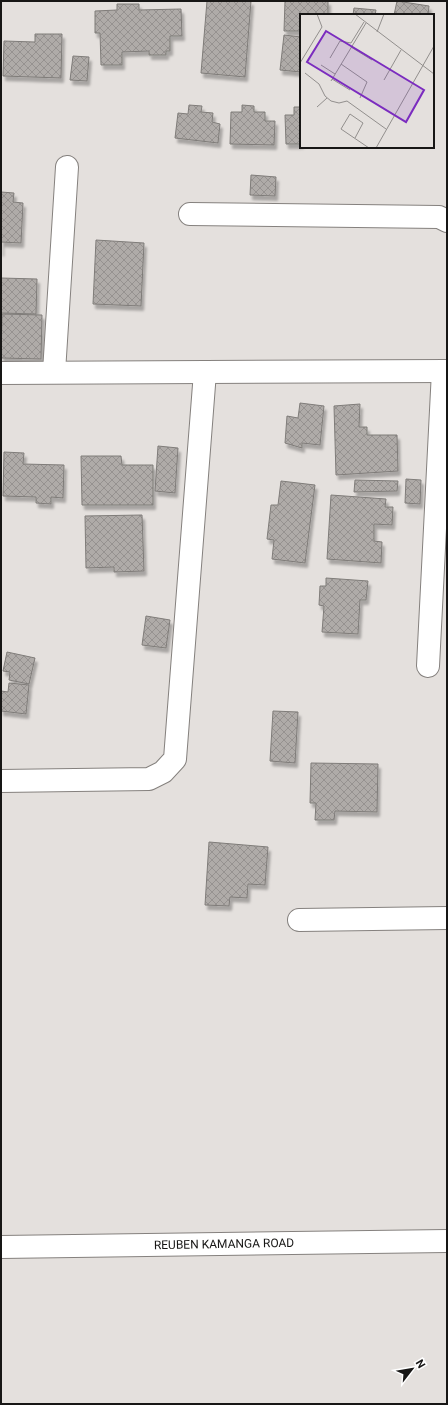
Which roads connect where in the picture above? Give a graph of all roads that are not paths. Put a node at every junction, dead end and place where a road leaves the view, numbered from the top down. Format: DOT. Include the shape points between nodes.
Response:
graph roads {
  1 [pos="67,167"];
  2 [pos="190,214"];
  3 [pos="447,221"];
  4 [pos="445,371"];
  5 [pos="54,372"];
  6 [pos="205,372"];
  7 [pos="1,373"];
  8 [pos="428,666"];
  9 [pos="1,781"];
  10 [pos="447,918"];
  11 [pos="299,920"];
  12 [pos="447,1241"];
  13 [pos="1,1247"];
  1 -- 5 [label="street"];
  2 -- 3 [label="street" via="439,217"];
  4 -- 6 [label="street"];
  4 -- 8 [label="street"];
  5 -- 6 [label="street"];
  5 -- 7 [label="street"];
  6 -- 9 [label="street" via="175,759 163,772 149,779"];
  10 -- 11 [label="street"];
  12 -- 13 [label="street, REUBEN KAMANGA ROAD"];
}
